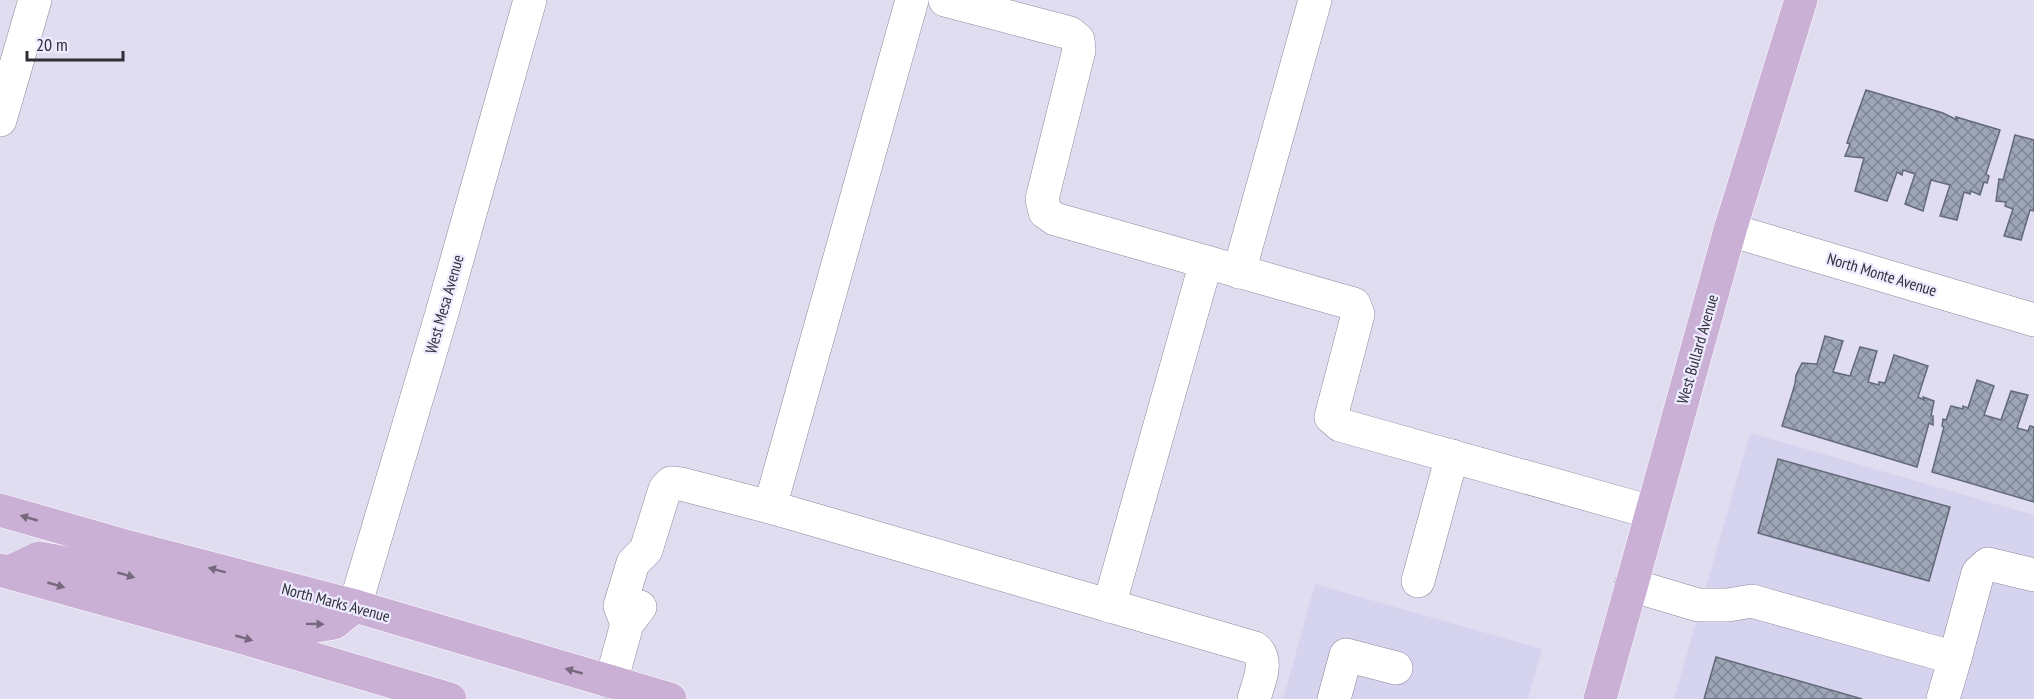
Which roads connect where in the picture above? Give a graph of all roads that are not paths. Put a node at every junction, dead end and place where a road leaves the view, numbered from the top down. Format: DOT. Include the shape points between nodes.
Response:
graph roads {
  1 [pos="35,0"];
  2 [pos="530,0"];
  3 [pos="912,0"];
  4 [pos="945,0"];
  5 [pos="1315,0"];
  6 [pos="1801,0"];
  7 [pos="0,120"];
  8 [pos="1730,230"];
  9 [pos="1206,262"];
  10 [pos="1239,272"];
  11 [pos="2034,320"];
  12 [pos="1452,456"];
  13 [pos="770,507"];
  14 [pos="0,510"];
  15 [pos="1651,512"];
  16 [pos="5,571"];
  17 [pos="2034,575"];
  18 [pos="1418,581"];
  19 [pos="1631,585"];
  20 [pos="355,606"];
  21 [pos="1109,606"];
  22 [pos="1955,658"];
  23 [pos="1396,668"];
  24 [pos="611,682"];
  25 [pos="450,699"];
  26 [pos="670,699"];
  27 [pos="1254,699"];
  28 [pos="1334,699"];
  29 [pos="1600,699"];
  30 [pos="1943,699"];
  1 -- 7 [label="street"];
  2 -- 20 [label="street, West Mesa Avenue"];
  3 -- 13 [label="street"];
  4 -- 9 [label="street" via="1070,33 1078,40 1080,50 1042,199 1045,212 1055,219"];
  5 -- 10 [label="street"];
  6 -- 8 [label="main road, West Bullard Avenue"];
  8 -- 11 [label="street, North Monte Avenue"];
  8 -- 15 [label="main road, West Bullard Avenue"];
  9 -- 10 [label="street"];
  9 -- 21 [label="street"];
  10 -- 12 [label="street" via="1354,304 1358,314 1331,417 1340,425"];
  12 -- 15 [label="street"];
  12 -- 18 [label="street"];
  13 -- 21 [label="street"];
  13 -- 24 [label="street" via="681,483 671,483 665,489 646,550 633,563 621,606 627,624"];
  20 -- 14 [label="main road, North Marks Avenue, one-way" via="129,548"];
  15 -- 19 [label="main road, West Bullard Avenue"];
  16 -- 20 [label="main road, one-way" via="39,558 98,568 288,622 316,626 334,623"];
  16 -- 25 [label="main road, one-way"];
  17 -- 22 [label="street" via="1988,564 1978,573"];
  19 -- 22 [label="street" via="1698,605 1752,601"];
  19 -- 29 [label="main road, West Bullard Avenue"];
  24 -- 20 [label="main road, North Marks Avenue, one-way"];
  21 -- 27 [label="street" via="1255,648 1262,654 1263,664"];
  22 -- 30 [label="street"];
  23 -- 28 [label="street" via="1346,655"];
  24 -- 26 [label="main road, North Marks Avenue"];
}
